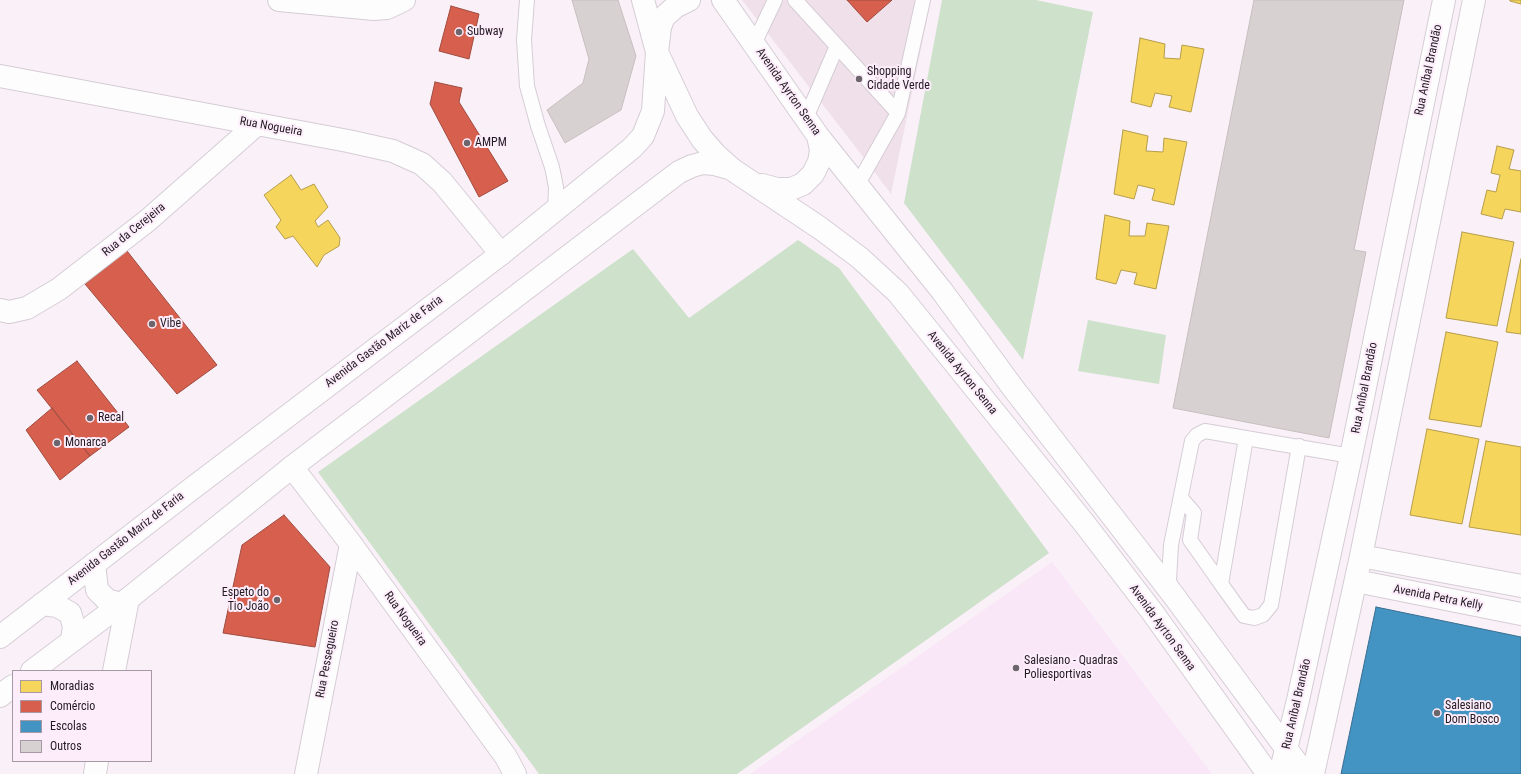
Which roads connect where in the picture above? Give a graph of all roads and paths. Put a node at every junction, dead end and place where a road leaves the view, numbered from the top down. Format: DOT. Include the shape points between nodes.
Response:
graph roads {
  1 [pos="404,0"];
  2 [pos="527,0"];
  3 [pos="643,0"];
  4 [pos="689,0"];
  5 [pos="723,0"];
  6 [pos="775,0"];
  7 [pos="795,0"];
  8 [pos="923,0"];
  9 [pos="1444,0"];
  10 [pos="1474,0"];
  11 [pos="290,1"];
  12 [pos="754,44"];
  13 [pos="837,46"];
  14 [pos="657,52"];
  15 [pos="1431,63"];
  16 [pos="1460,70"];
  17 [pos="0,76"];
  18 [pos="898,113"];
  19 [pos="806,118"];
  20 [pos="256,125"];
  21 [pos="818,136"];
  22 [pos="733,170"];
  23 [pos="757,184"];
  24 [pos="858,184"];
  25 [pos="555,210"];
  26 [pos="501,254"];
  27 [pos="0,310"];
  28 [pos="1246,438"];
  29 [pos="1299,446"];
  30 [pos="1351,456"];
  31 [pos="292,467"];
  32 [pos="1181,498"];
  33 [pos="351,544"];
  34 [pos="1361,556"];
  35 [pos="94,564"];
  36 [pos="1356,582"];
  37 [pos="1221,584"];
  38 [pos="1521,586"];
  39 [pos="1174,596"];
  40 [pos="124,602"];
  41 [pos="42,604"];
  42 [pos="1521,614"];
  43 [pos="0,637"];
  44 [pos="72,640"];
  45 [pos="33,670"];
  46 [pos="114,670"];
  47 [pos="12,687"];
  48 [pos="0,696"];
  49 [pos="1286,749"];
  50 [pos="97,762"];
  51 [pos="95,774"];
  52 [pos="306,774"];
  53 [pos="515,774"];
  54 [pos="1268,774"];
  55 [pos="1280,774"];
  56 [pos="1305,774"];
  57 [pos="1313,774"];
  1 -- 11 [label="main road" via="387,8 374,9"];
  2 -- 25 [label="lane" via="524,40 527,86 552,166 556,187"];
  3 -- 14 [label="main road, Avenida Ayrton Senna"];
  4 -- 14 [label="main road, Avenida Gastão Mariz de Faria" via="675,7 664,17"];
  5 -- 12 [label="main road, Avenida Ayrton Senna"];
  6 -- 12 [label="lane"];
  7 -- 13 [label="lane"];
  8 -- 18 [label="lane"];
  9 -- 15 [label="main road, Rua Aníbal Brandão"];
  10 -- 16 [label="main road"];
  12 -- 19 [label="main road, Avenida Ayrton Senna"];
  13 -- 18 [label="lane"];
  13 -- 19 [label="lane"];
  14 -- 22 [label="main road, Avenida Ayrton Senna" via="687,116 711,150"];
  14 -- 25 [label="main road, Avenida Gastão Mariz de Faria" via="653,111 643,136 632,148"];
  15 -- 16 [label="main road"];
  15 -- 30 [label="main road, Rua Aníbal Brandão"];
  16 -- 34 [label="main road"];
  17 -- 20 [label="main road, Rua Nogueira"];
  18 -- 24 [label="lane"];
  19 -- 21 [label="main road, Avenida Ayrton Senna"];
  20 -- 26 [label="main road, Rua Nogueira" via="393,151 422,164 442,182"];
  20 -- 27 [label="main road, Rua da Cerejeira" via="147,221 58,289 27,308 9,312"];
  21 -- 23 [label="main road" via="821,150 819,162 813,174 803,184 791,189 777,190"];
  21 -- 24 [label="main road, Avenida Ayrton Senna"];
  22 -- 23 [label="main road, Avenida Ayrton Senna"];
  22 -- 31 [label="main road" via="703,163 679,172"];
  23 -- 54 [label="main road, Avenida Ayrton Senna" via="860,258 898,293 1084,523 1153,613"];
  24 -- 39 [label="main road, Avenida Ayrton Senna"];
  25 -- 26 [label="main road, Avenida Gastão Mariz de Faria"];
  26 -- 35 [label="main road, Avenida Gastão Mariz de Faria"];
  28 -- 29 [label="lane"];
  28 -- 32 [label="lane" via="1205,431 1197,435 1192,441"];
  28 -- 37 [label="lane"];
  29 -- 30 [label="lane"];
  29 -- 37 [label="lane" via="1271,605 1263,615 1254,618 1244,616"];
  30 -- 49 [label="main road, Rua Aníbal Brandão"];
  31 -- 33 [label="main road, Rua Nogueira"];
  31 -- 40 [label="main road"];
  32 -- 37 [label="lane" via="1194,513 1190,540"];
  32 -- 39 [label="lane" via="1170,545 1169,580"];
  33 -- 52 [label="main road, Rua Pessegueiro"];
  33 -- 53 [label="main road, Rua Nogueira" via="506,757"];
  34 -- 36 [label="main road"];
  34 -- 38 [label="main road"];
  35 -- 40 [label="main road" via="97,590 107,600"];
  35 -- 41 [label="main road, Avenida Gastão Mariz de Faria"];
  36 -- 42 [label="main road, Avenida Petra Kelly"];
  36 -- 57 [label="main road"];
  39 -- 49 [label="main road, Avenida Ayrton Senna"];
  40 -- 44 [label="main road"];
  40 -- 46 [label="main road"];
  41 -- 43 [label="main road, Avenida Gastão Mariz de Faria"];
  41 -- 44 [label="main road" via="57,606 70,614 74,626"];
  44 -- 45 [label="main road"];
  47 -- 48 [label="main road"];
  49 -- 55 [label="main road, Rua Aníbal Brandão"];
  49 -- 56 [label="main road, Avenida Ayrton Senna"];
  50 -- 51 [label="main road"];
}
